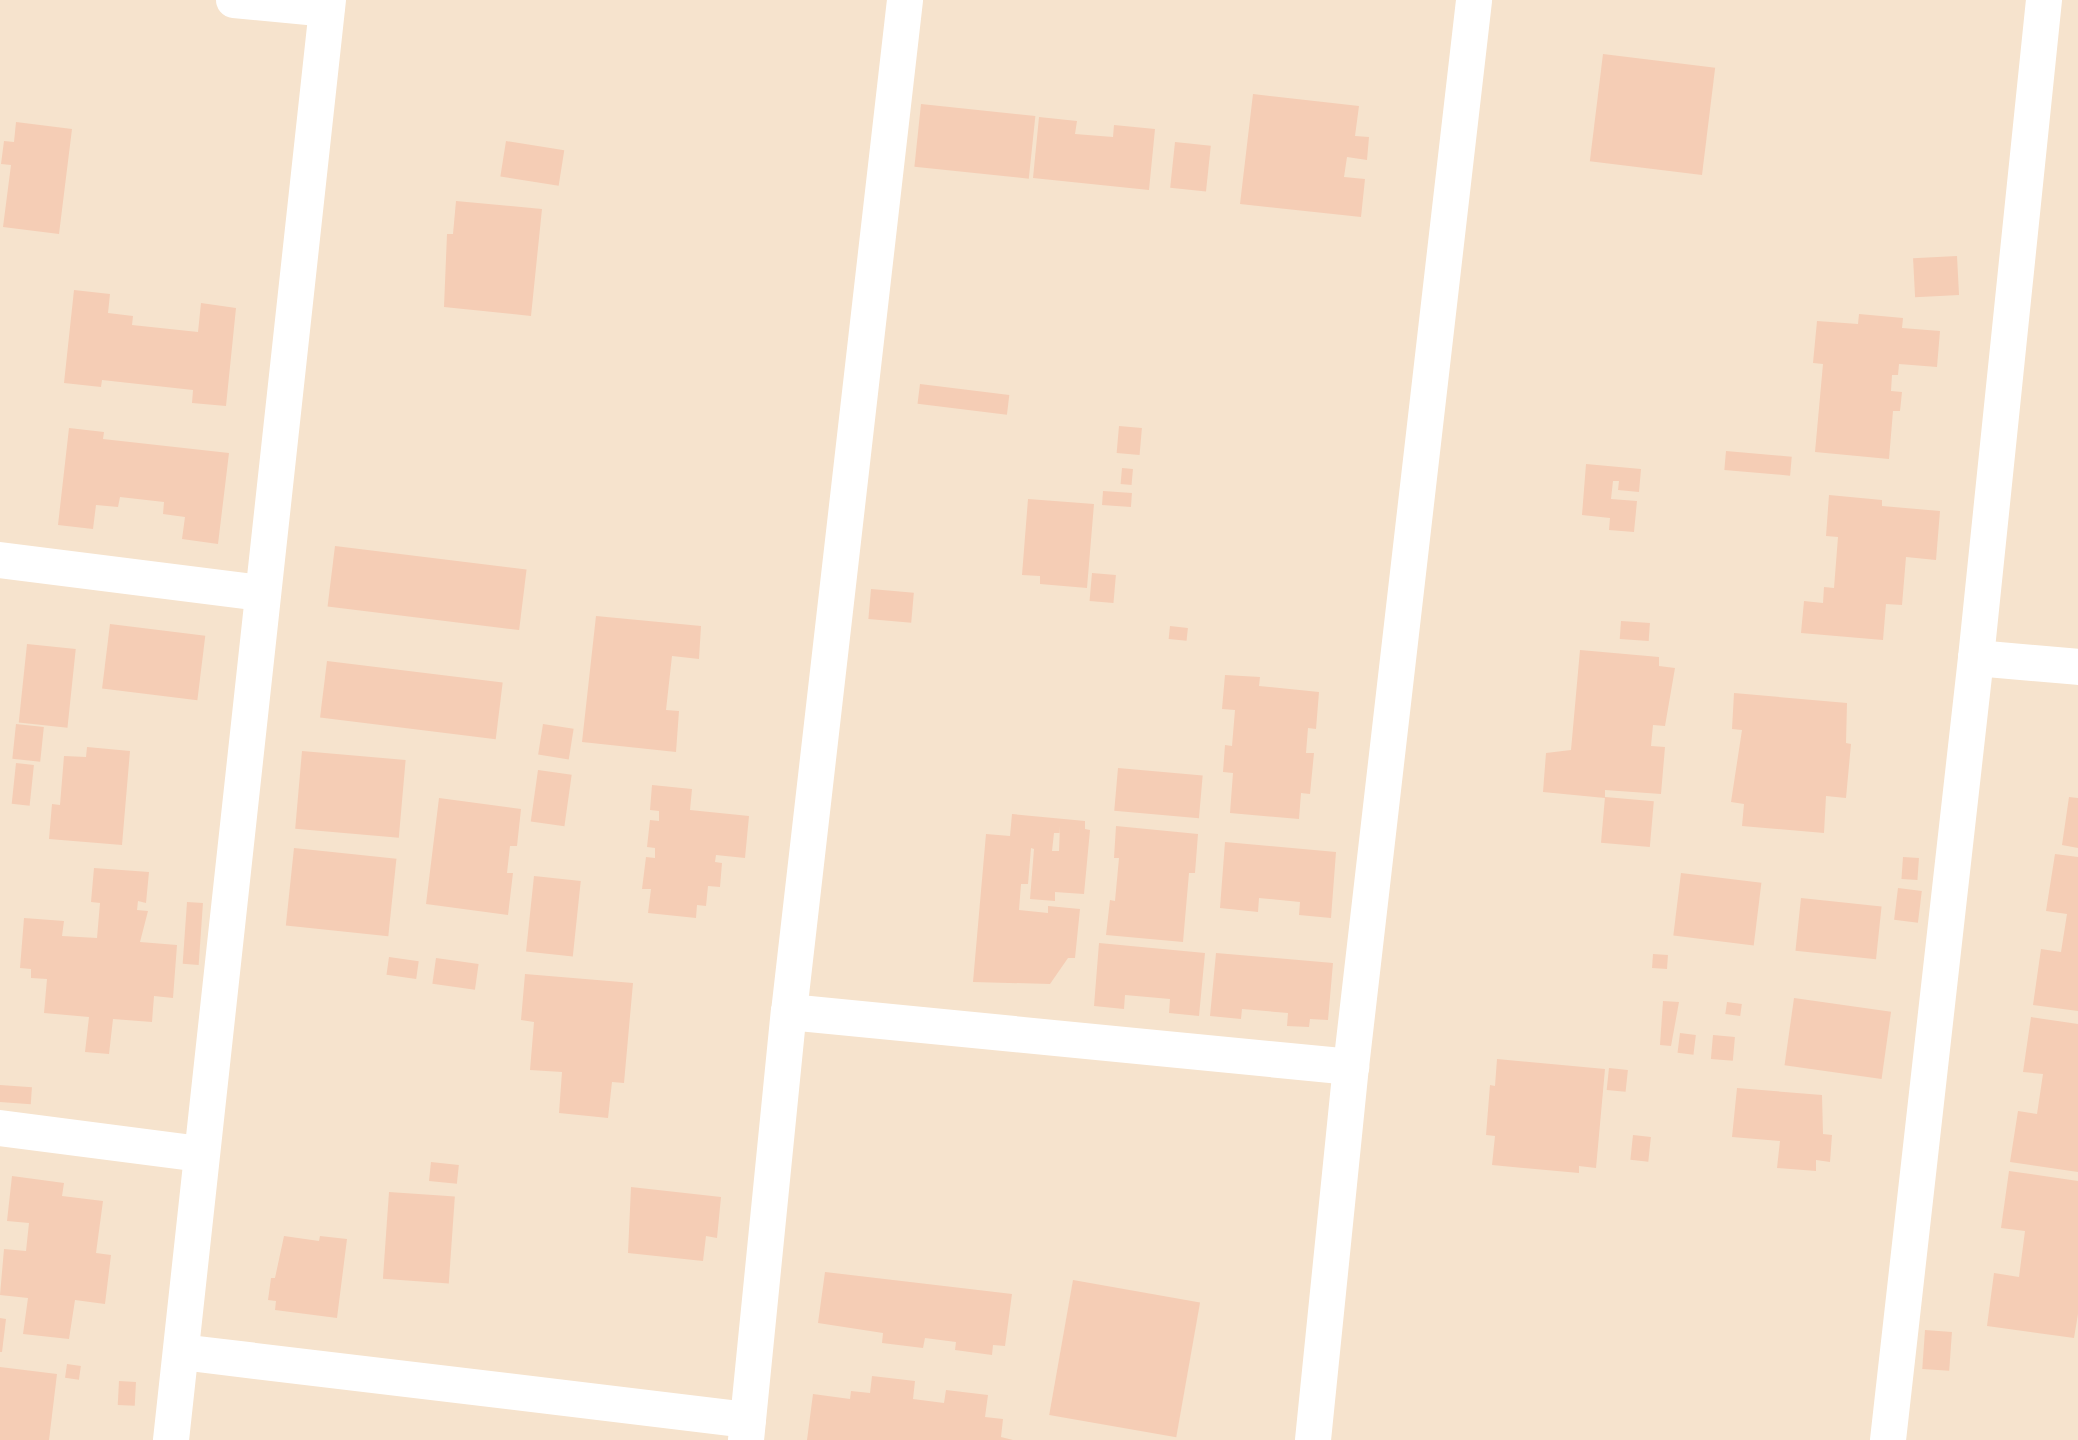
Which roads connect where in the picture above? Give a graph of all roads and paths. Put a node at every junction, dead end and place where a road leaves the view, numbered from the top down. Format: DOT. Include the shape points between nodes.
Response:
graph roads {
  1 [pos="234,0"];
  2 [pos="905,0"];
  3 [pos="1474,0"];
  4 [pos="2044,0"];
  5 [pos="328,4"];
  6 [pos="0,560"];
  7 [pos="263,593"];
  8 [pos="1976,658"];
  9 [pos="2078,667"];
  10 [pos="789,1012"];
  11 [pos="1351,1067"];
  12 [pos="0,1128"];
  13 [pos="200,1154"];
  14 [pos="181,1352"];
  15 [pos="747,1430"];
  16 [pos="171,1440"];
  17 [pos="1313,1440"];
  18 [pos="1888,1440"];
  1 -- 5 [label="street"];
  2 -- 10 [label="street"];
  3 -- 11 [label="street"];
  4 -- 8 [label="street"];
  5 -- 7 [label="street"];
  6 -- 7 [label="street"];
  7 -- 13 [label="street"];
  8 -- 9 [label="street"];
  8 -- 18 [label="street"];
  10 -- 11 [label="street"];
  10 -- 15 [label="street"];
  11 -- 17 [label="street"];
  12 -- 13 [label="street"];
  13 -- 14 [label="street"];
  14 -- 15 [label="street"];
  14 -- 16 [label="street"];
}
